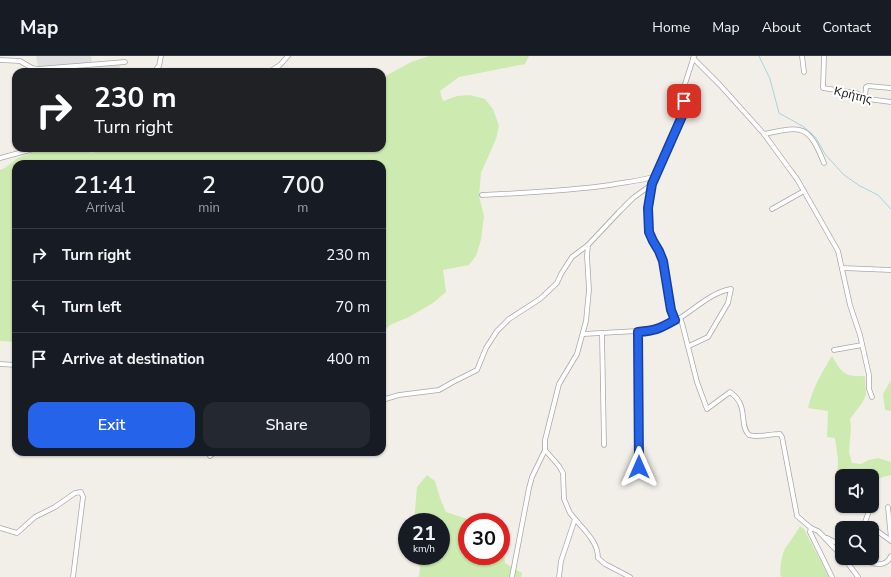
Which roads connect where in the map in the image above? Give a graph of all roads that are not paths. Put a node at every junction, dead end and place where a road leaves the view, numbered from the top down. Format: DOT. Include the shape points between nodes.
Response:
graph roads {
  1 [pos="161,56"];
  2 [pos="288,56"];
  3 [pos="802,56"];
  4 [pos="824,56"];
  5 [pos="694,57"];
  6 [pos="0,60"];
  7 [pos="124,62"];
  8 [pos="33,68"];
  9 [pos="48,68"];
  10 [pos="157,68"];
  11 [pos="276,68"];
  12 [pos="804,72"];
  13 [pos="891,88"];
  14 [pos="865,98"];
  15 [pos="891,102"];
  16 [pos="764,134"];
  17 [pos="22,152"];
  18 [pos="0,158"];
  19 [pos="824,163"];
  20 [pos="656,176"];
  21 [pos="652,184"];
  22 [pos="804,192"];
  23 [pos="482,195"];
  24 [pos="772,209"];
  25 [pos="588,245"];
  26 [pos="842,268"];
  27 [pos="891,270"];
  28 [pos="680,318"];
  29 [pos="675,320"];
  30 [pos="638,332"];
  31 [pos="583,334"];
  32 [pos="602,334"];
  33 [pos="862,345"];
  34 [pos="689,346"];
  35 [pos="834,350"];
  36 [pos="0,364"];
  37 [pos="12,365"];
  38 [pos="872,397"];
  39 [pos="386,399"];
  40 [pos="604,445"];
  41 [pos="545,450"];
  42 [pos="639,467"];
  43 [pos="888,507"];
  44 [pos="868,513"];
  45 [pos="575,519"];
  46 [pos="0,528"];
  47 [pos="811,528"];
  48 [pos="823,536"];
  49 [pos="891,540"];
  50 [pos="835,542"];
  51 [pos="835,549"];
  52 [pos="891,556"];
  53 [pos="879,564"];
  54 [pos="849,565"];
  55 [pos="73,577"];
  56 [pos="512,577"];
  57 [pos="559,577"];
  58 [pos="630,577"];
  59 [pos="832,577"];
  60 [pos="858,577"];
  1 -- 10 [label="street"];
  2 -- 11 [label="street"];
  3 -- 12 [label="street"];
  4 -- 14 [label="street, Κρήτης" via="823,88 856,93"];
  5 -- 16 [label="street"];
  5 -- 20 [label="street" via="684,87 683,114"];
  6 -- 8 [label="street" via="20,61"];
  7 -- 9 [label="street"];
  13 -- 14 [label="street" via="868,86"];
  14 -- 15 [label="street, Κρήτης"];
  16 -- 19 [label="street" via="797,128 802,130 809,136"];
  16 -- 22 [label="street"];
  17 -- 18 [label="street"];
  20 -- 21 [label="street"];
  20 -- 23 [label="street" via="573,190"];
  21 -- 25 [label="street" via="633,198"];
  21 -- 29 [label="street" via="648,208 649,232 663,261"];
  22 -- 24 [label="street"];
  22 -- 26 [label="street" via="838,251"];
  25 -- 31 [label="street" via="589,290"];
  25 -- 39 [label="street" via="572,257 557,283 497,331 486,348 477,370 439,390"];
  26 -- 27 [label="street"];
  26 -- 33 [label="street"];
  28 -- 29 [label="street"];
  28 -- 34 [label="street"];
  28 -- 34 [label="street" via="713,296 731,289 728,303 708,337"];
  29 -- 30 [label="street" via="662,328"];
  30 -- 32 [label="street"];
  30 -- 42 [label="street"];
  31 -- 32 [label="street"];
  31 -- 41 [label="street" via="574,360 560,384 546,432"];
  32 -- 40 [label="street"];
  33 -- 35 [label="street"];
  33 -- 38 [label="street"];
  34 -- 47 [label="street" via="707,409 730,392 735,395 742,408 745,431 749,435 780,434 796,513"];
  36 -- 37 [label="street"];
  41 -- 45 [label="street" via="563,473 564,499"];
  41 -- 56 [label="street" via="529,488"];
  43 -- 49 [label="street"];
  44 -- 49 [label="street" via="865,522"];
  45 -- 57 [label="street" via="560,561"];
  45 -- 58 [label="street" via="596,544 598,558"];
  46 -- 55 [label="street" via="17,533 35,517 81,492 83,497"];
  47 -- 48 [label="street"];
  47 -- 59 [label="street" via="810,532"];
  48 -- 50 [label="street"];
  48 -- 51 [label="street"];
  52 -- 53 [label="street" via="889,560"];
  54 -- 60 [label="street"];
}
